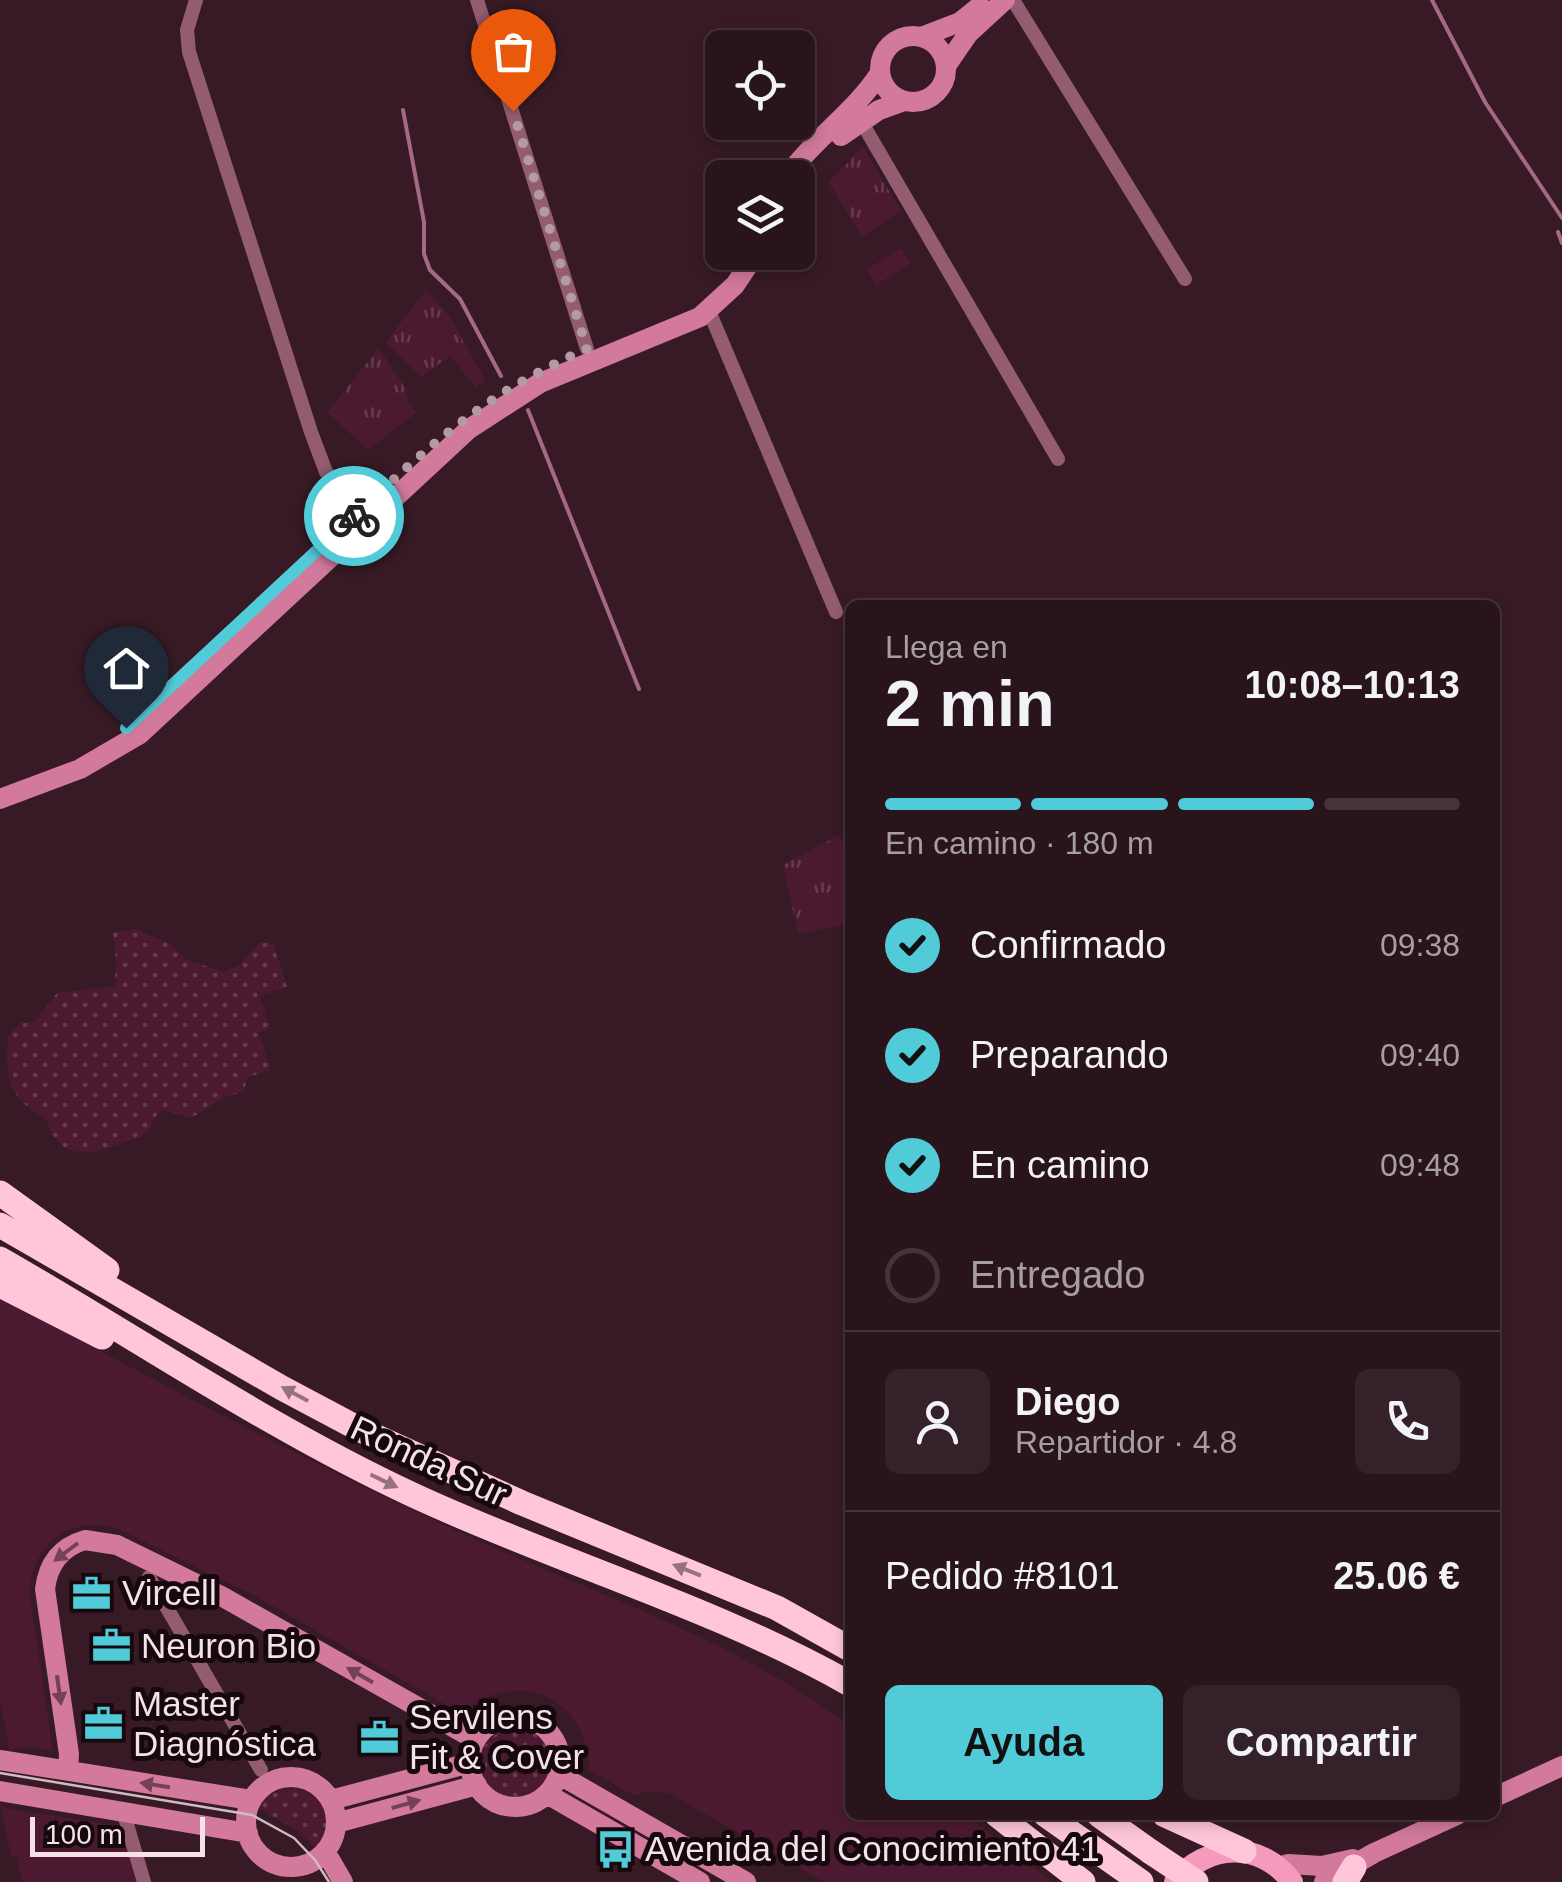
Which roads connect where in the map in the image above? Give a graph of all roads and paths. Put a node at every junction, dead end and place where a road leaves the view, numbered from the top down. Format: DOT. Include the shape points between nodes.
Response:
graph roads {
  1 [pos="196,0"];
  2 [pos="477,0"];
  3 [pos="986,0"];
  4 [pos="1005,0"];
  5 [pos="1013,0"];
  6 [pos="921,37"];
  7 [pos="946,66"];
  8 [pos="880,72"];
  9 [pos="904,101"];
  10 [pos="861,121"];
  11 [pos="800,160"];
  12 [pos="815,163"];
  13 [pos="729,270"];
  14 [pos="745,270"];
  15 [pos="1185,280"];
  16 [pos="709,310"];
  17 [pos="587,349"];
  18 [pos="1058,460"];
  19 [pos="361,510"];
  20 [pos="836,612"];
  21 [pos="0,790"];
  22 [pos="0,1193"];
  23 [pos="0,1225"];
  24 [pos="0,1259"];
  25 [pos="0,1285"];
  26 [pos="186,1330"];
  27 [pos="236,1402"];
  28 [pos="148,1577"];
  29 [pos="777,1608"];
  30 [pos="845,1634"];
  31 [pos="775,1646"];
  32 [pos="845,1646"];
  33 [pos="845,1681"];
  34 [pos="845,1699"];
  35 [pos="476,1740"];
  36 [pos="0,1760"];
  37 [pos="470,1762"];
  38 [pos="1562,1766"];
  39 [pos="260,1770"];
  40 [pos="68,1771"];
  41 [pos="558,1774"];
  42 [pos="477,1785"];
  43 [pos="0,1791"];
  44 [pos="548,1794"];
  45 [pos="1500,1795"];
  46 [pos="252,1800"];
  47 [pos="330,1800"];
  48 [pos="1003,1820"];
  49 [pos="1053,1820"];
  50 [pos="1105,1820"];
  51 [pos="1176,1820"];
  52 [pos="1447,1820"];
  53 [pos="126,1821"];
  54 [pos="336,1823"];
  55 [pos="248,1833"];
  56 [pos="325,1851"];
  57 [pos="1244,1851"];
  58 [pos="1356,1868"];
  59 [pos="302,1874"];
  60 [pos="1285,1874"];
  61 [pos="1137,1880"];
  62 [pos="144,1882"];
  63 [pos="343,1882"];
  64 [pos="700,1882"];
  65 [pos="746,1882"];
  66 [pos="1082,1882"];
  67 [pos="1174,1882"];
  68 [pos="1196,1882"];
  69 [pos="1324,1882"];
  1 -- 19 [label="street" via="188,52 326,472"];
  2 -- 17 [label="street"];
  3 -- 6 [label="street" via="960,22"];
  4 -- 7 [label="street"];
  5 -- 15 [label="street"];
  6 -- 7 [label="street" via="938,48"];
  6 -- 8 [label="street" via="892,44"];
  7 -- 9 [label="street" via="934,94"];
  8 -- 9 [label="street" via="888,90"];
  8 -- 11 [label="street" via="859,104"];
  9 -- 10 [label="street"];
  10 -- 12 [label="street"];
  10 -- 18 [label="street"];
  13 -- 17 [label="street" via="694,306"];
  14 -- 16 [label="street"];
  16 -- 20 [label="street"];
  16 -- 21 [label="street" via="569,370 488,415 140,734 80,769"];
  17 -- 19 [label="street" via="484,402"];
  19 -- 21 [label="street" via="126,728"];
  22 -- 26 [label="highway"];
  23 -- 26 [label="highway, Ronda Sur"];
  24 -- 27 [label="highway, Ronda Sur"];
  25 -- 27 [label="highway"];
  29 -- 26 [label="highway, Ronda Sur, one-way" via="441,1468 282,1388"];
  27 -- 31 [label="highway, Ronda Sur, one-way" via="413,1495"];
  28 -- 39 [label="street"];
  29 -- 30 [label="highway"];
  29 -- 32 [label="highway, Ronda Sur"];
  31 -- 33 [label="highway, Ronda Sur"];
  31 -- 34 [label="highway"];
  35 -- 37 [label="street"];
  35 -- 40 [label="street, one-way" via="224,1597 117,1545 85,1540 54,1560 45,1589"];
  35 -- 41 [label="street" via="500,1719 532,1720 554,1740"];
  36 -- 40 [label="street"];
  37 -- 42 [label="street"];
  37 -- 47 [label="street"];
  38 -- 45 [label="street"];
  46 -- 40 [label="street, one-way"];
  41 -- 44 [label="street"];
  41 -- 65 [label="street"];
  42 -- 44 [label="street" via="492,1800 512,1806"];
  54 -- 42 [label="street, one-way"];
  43 -- 55 [label="street"];
  44 -- 64 [label="street"];
  46 -- 47 [label="street" via="269,1782 287,1777 313,1783"];
  46 -- 55 [label="street"];
  47 -- 54 [label="street"];
  48 -- 66 [label="highway"];
  49 -- 61 [label="highway"];
  50 -- 68 [label="highway, bridge"];
  51 -- 57 [label="highway"];
  52 -- 58 [label="street"];
  53 -- 62 [label="street"];
  54 -- 56 [label="street"];
  55 -- 59 [label="street" via="266,1859"];
  56 -- 59 [label="street"];
  56 -- 63 [label="street"];
  57 -- 60 [label="main road"];
  57 -- 67 [label="main road" via="1211,1854"];
  58 -- 60 [label="street" via="1288,1864"];
  58 -- 69 [label="street"];
}
